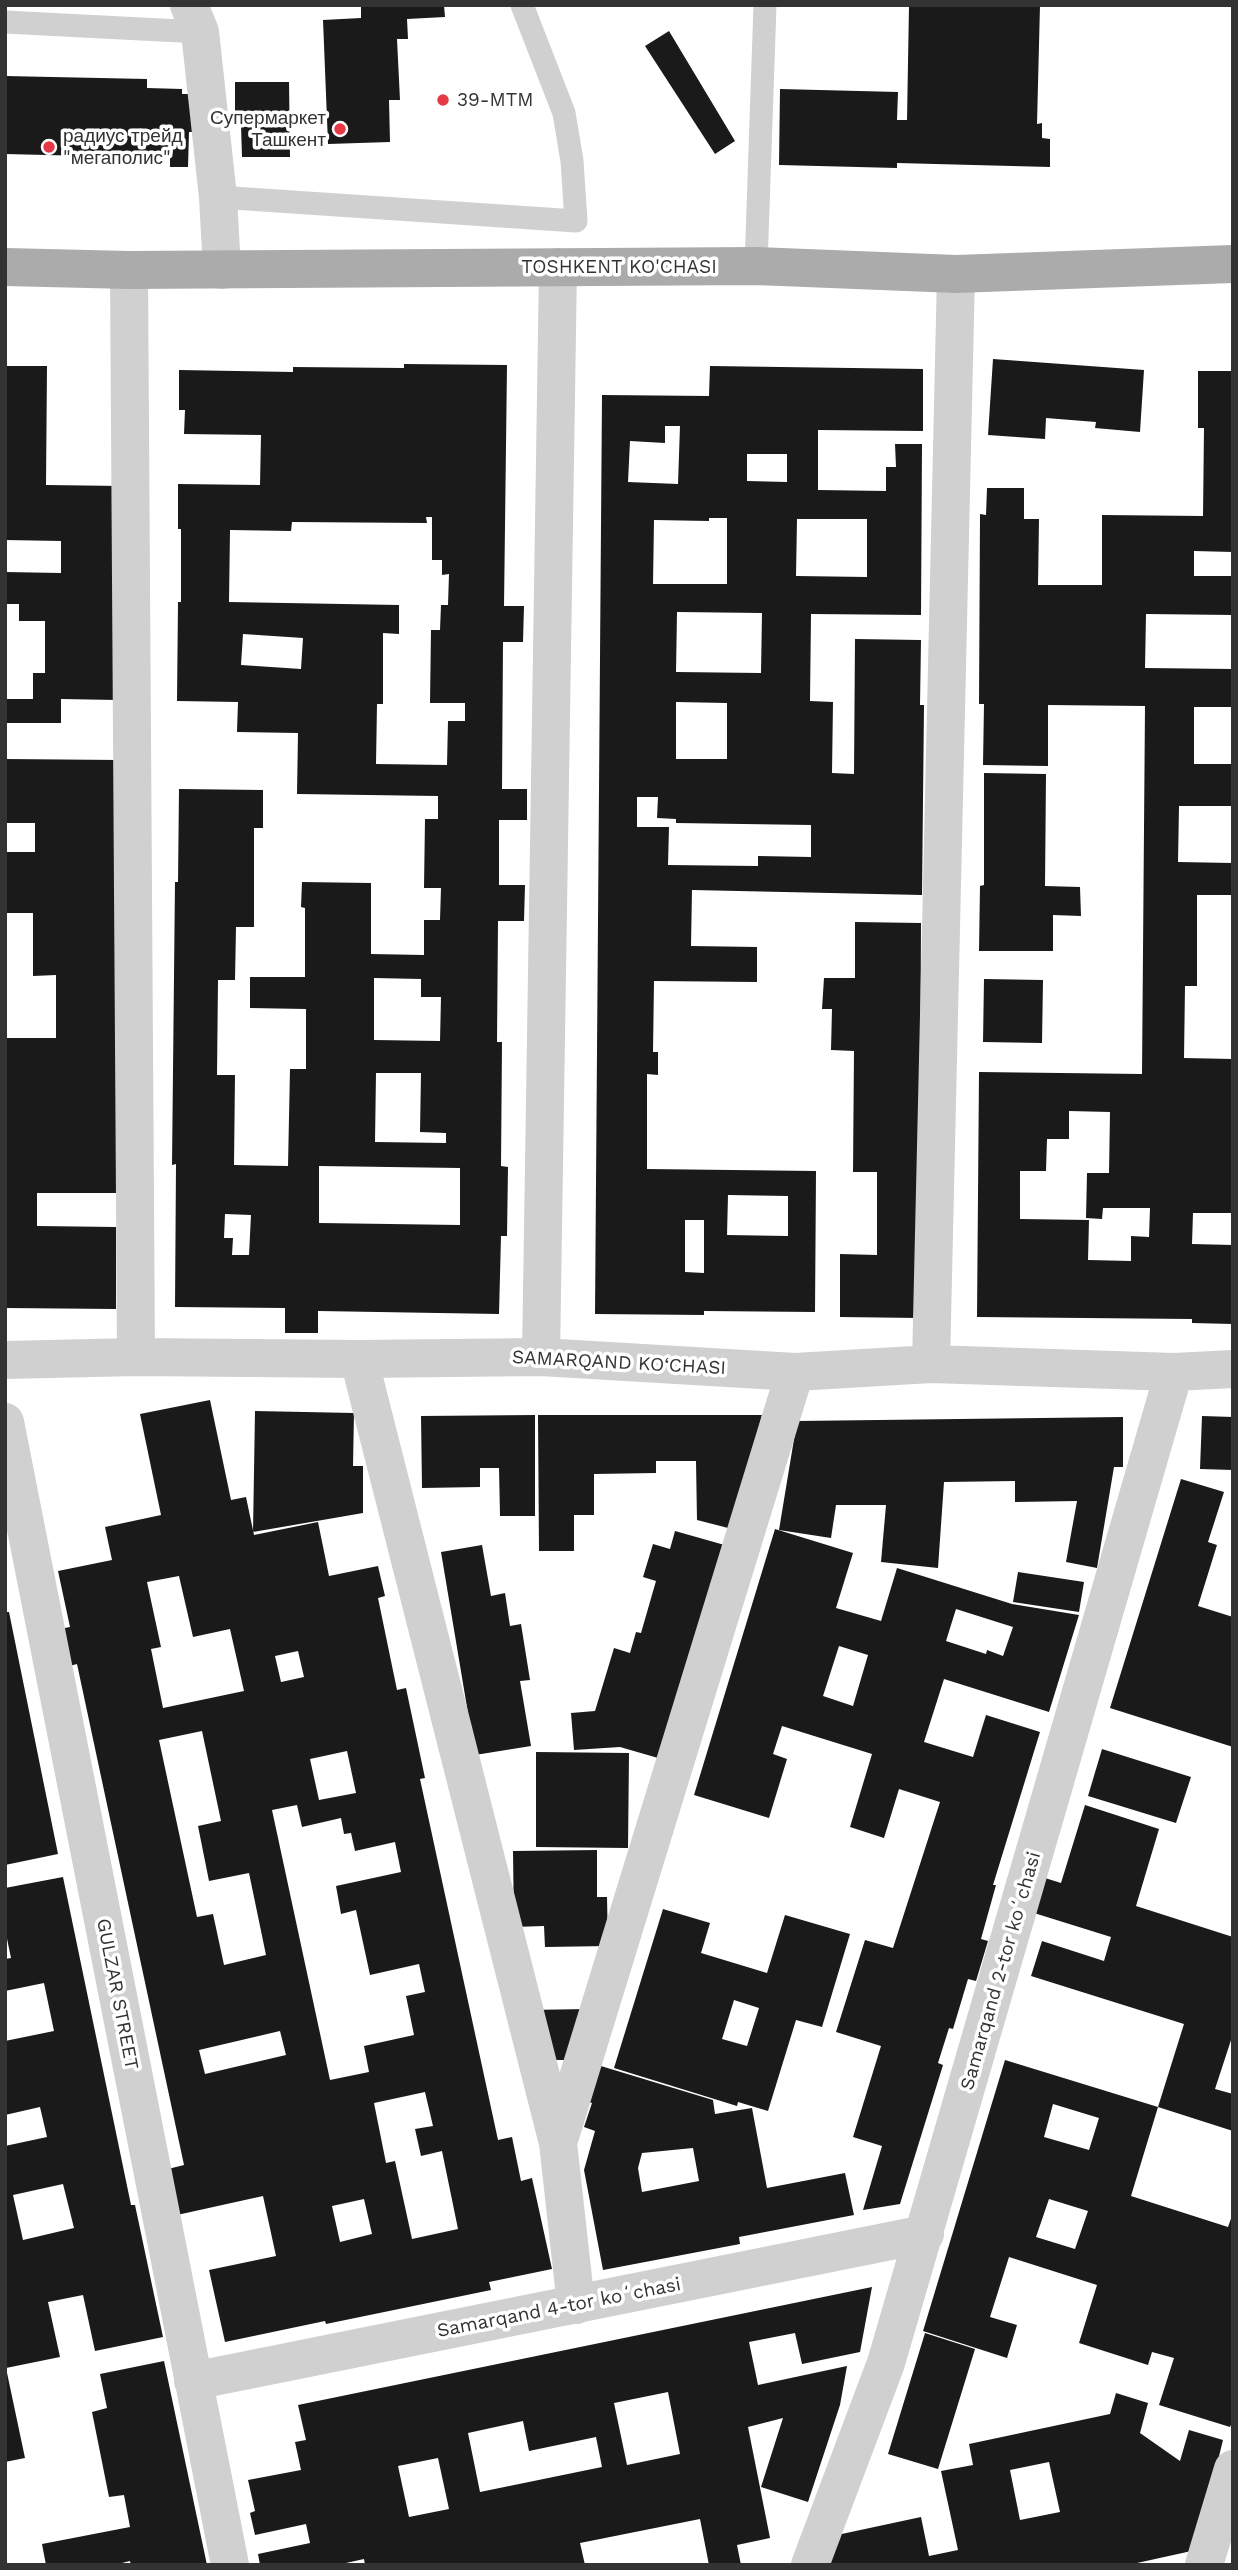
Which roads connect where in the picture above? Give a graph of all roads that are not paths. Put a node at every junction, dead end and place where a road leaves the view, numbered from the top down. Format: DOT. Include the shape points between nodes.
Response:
graph roads {
  1 [pos="522,5"];
  2 [pos="765,5"];
  3 [pos="194,19"];
  4 [pos="5,22"];
  5 [pos="218,197"];
  6 [pos="1233,264"];
  7 [pos="756,266"];
  8 [pos="5,267"];
  9 [pos="558,267"];
  10 [pos="129,270"];
  11 [pos="222,270"];
  12 [pos="956,274"];
  13 [pos="136,1357"];
  14 [pos="541,1357"];
  15 [pos="359,1359"];
  16 [pos="5,1360"];
  17 [pos="931,1364"];
  18 [pos="1233,1370"];
  19 [pos="795,1372"];
  20 [pos="1174,1372"];
  21 [pos="5,1422"];
  22 [pos="558,2143"];
  23 [pos="925,2234"];
  24 [pos="576,2305"];
  25 [pos="193,2381"];
  26 [pos="1233,2469"];
  27 [pos="230,2565"];
  28 [pos="810,2565"];
  29 [pos="1204,2565"];
  1 -- 5 [label="lane" via="564,113 576,221"];
  2 -- 7 [label="lane"];
  3 -- 4 [label="lane"];
  3 -- 5 [label="street"];
  5 -- 11 [label="street"];
  6 -- 12 [label="main road, TOSHKENT KO'CHASI"];
  7 -- 9 [label="main road, TOSHKENT KO'CHASI"];
  7 -- 12 [label="main road, TOSHKENT KO'CHASI"];
  8 -- 10 [label="main road, TOSHKENT KO'CHASI"];
  9 -- 11 [label="main road, TOSHKENT KO'CHASI"];
  9 -- 14 [label="street"];
  10 -- 11 [label="main road, TOSHKENT KO'CHASI"];
  10 -- 13 [label="street"];
  12 -- 17 [label="street"];
  13 -- 15 [label="street, SAMARQAND KO‘CHASI"];
  13 -- 16 [label="street, SAMARQAND KO‘CHASI"];
  14 -- 15 [label="street, SAMARQAND KO‘CHASI"];
  14 -- 19 [label="street, SAMARQAND KO‘CHASI"];
  15 -- 22 [label="street"];
  17 -- 19 [label="street, SAMARQAND KO‘CHASI"];
  17 -- 20 [label="street, SAMARQAND KO‘CHASI"];
  18 -- 20 [label="street, SAMARQAND KO‘CHASI"];
  19 -- 22 [label="street"];
  20 -- 23 [label="street, Samarqand 2-tor koʻchasi"];
  21 -- 25 [label="street, GULZAR STREET"];
  22 -- 24 [label="street"];
  23 -- 24 [label="street, Samarqand 4-tor koʻchasi"];
  23 -- 28 [label="street, Samarqand 2-tor koʻchasi" via="886,2363"];
  24 -- 25 [label="street, Samarqand 4-tor koʻchasi"];
  25 -- 27 [label="street, GULZAR STREET"];
  26 -- 29 [label="street"];
}
